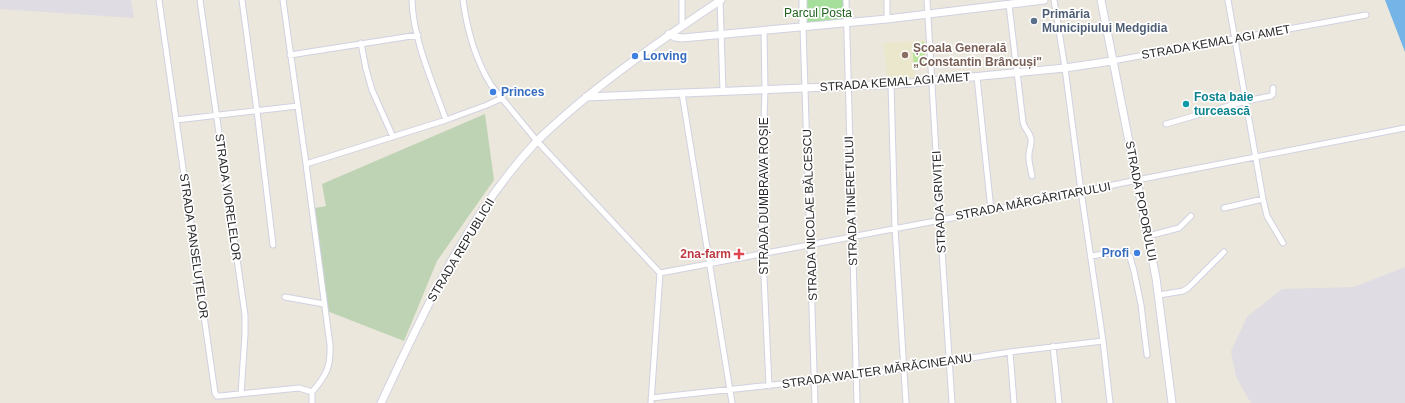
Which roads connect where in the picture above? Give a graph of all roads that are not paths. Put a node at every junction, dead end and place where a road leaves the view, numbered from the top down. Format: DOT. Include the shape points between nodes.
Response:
graph roads {
  1 [pos="159,0"];
  2 [pos="200,0"];
  3 [pos="242,0"];
  4 [pos="283,0"];
  5 [pos="412,0"];
  6 [pos="463,0"];
  7 [pos="682,0"];
  8 [pos="720,0"];
  9 [pos="803,0"];
  10 [pos="846,0"];
  11 [pos="887,0"];
  12 [pos="927,0"];
  13 [pos="1044,0"];
  14 [pos="1054,0"];
  15 [pos="1101,0"];
  16 [pos="1228,0"];
  17 [pos="1009,4"];
  18 [pos="928,15"];
  19 [pos="1366,15"];
  20 [pos="888,19"];
  21 [pos="847,23"];
  22 [pos="682,25"];
  23 [pos="803,27"];
  24 [pos="764,30"];
  25 [pos="418,34"];
  26 [pos="669,34"];
  27 [pos="721,34"];
  28 [pos="1235,38"];
  29 [pos="361,43"];
  30 [pos="290,54"];
  31 [pos="1112,61"];
  32 [pos="1065,68"];
  33 [pos="1016,74"];
  34 [pos="977,77"];
  35 [pos="932,81"];
  36 [pos="891,84"];
  37 [pos="848,86"];
  38 [pos="806,88"];
  39 [pos="1273,88"];
  40 [pos="765,90"];
  41 [pos="723,91"];
  42 [pos="682,93"];
  43 [pos="586,97"];
  44 [pos="502,98"];
  45 [pos="1246,101"];
  46 [pos="298,106"];
  47 [pos="257,111"];
  48 [pos="216,116"];
  49 [pos="176,120"];
  50 [pos="446,120"];
  51 [pos="1166,124"];
  52 [pos="1405,128"];
  53 [pos="393,137"];
  54 [pos="537,141"];
  55 [pos="1256,157"];
  56 [pos="306,164"];
  57 [pos="1032,176"];
  58 [pos="1137,180"];
  59 [pos="1081,191"];
  60 [pos="1263,198"];
  61 [pos="1224,208"];
  62 [pos="991,210"];
  63 [pos="1190,216"];
  64 [pos="940,220"];
  65 [pos="895,228"];
  66 [pos="852,236"];
  67 [pos="1148,236"];
  68 [pos="1283,243"];
  69 [pos="811,244"];
  70 [pos="273,245"];
  71 [pos="1224,252"];
  72 [pos="762,253"];
  73 [pos="1091,256"];
  74 [pos="710,263"];
  75 [pos="660,273"];
  76 [pos="1159,295"];
  77 [pos="285,297"];
  78 [pos="324,304"];
  79 [pos="1103,341"];
  80 [pos="1053,346"];
  81 [pos="1010,352"];
  82 [pos="1147,355"];
  83 [pos="949,361"];
  84 [pos="904,368"];
  85 [pos="856,376"];
  86 [pos="815,380"];
  87 [pos="769,386"];
  88 [pos="730,390"];
  89 [pos="312,392"];
  90 [pos="241,394"];
  91 [pos="651,400"];
  92 [pos="312,403"];
  93 [pos="381,403"];
  94 [pos="732,403"];
  95 [pos="815,403"];
  96 [pos="857,403"];
  97 [pos="906,403"];
  98 [pos="952,403"];
  99 [pos="1014,403"];
  100 [pos="1059,403"];
  101 [pos="1110,403"];
  102 [pos="1172,403"];
  1 -- 49 [label="street, STRADA PANSELUȚELOR"];
  2 -- 48 [label="street, STRADA VIORELELOR"];
  3 -- 47 [label="street"];
  4 -- 30 [label="street"];
  5 -- 25 [label="street"];
  6 -- 44 [label="street" via="467,25 479,60"];
  7 -- 22 [label="street"];
  8 -- 22 [label="street, STRADA REPUBLICII"];
  8 -- 27 [label="street"];
  9 -- 23 [label="street"];
  10 -- 21 [label="street, STRADA TINERETULUI"];
  11 -- 20 [label="street"];
  12 -- 18 [label="street, STRADA GRIVIȚEI"];
  13 -- 17 [label="street"];
  14 -- 32 [label="street"];
  15 -- 31 [label="street, STRADA POPORULUI"];
  16 -- 28 [label="street"];
  17 -- 18 [label="street"];
  17 -- 33 [label="street"];
  18 -- 20 [label="street"];
  18 -- 35 [label="street, STRADA GRIVIȚEI"];
  19 -- 28 [label="street, STRADA KEMAL AGI AMET"];
  20 -- 21 [label="street"];
  21 -- 23 [label="street"];
  21 -- 37 [label="street, STRADA TINERETULUI"];
  22 -- 26 [label="street, STRADA REPUBLICII"];
  23 -- 24 [label="street"];
  23 -- 38 [label="street, STRADA NICOLAE BĂLCESCU"];
  24 -- 27 [label="street"];
  24 -- 40 [label="street, STRADA DUMBRAVA ROȘIE"];
  25 -- 29 [label="street"];
  25 -- 50 [label="street"];
  26 -- 27 [label="street" via="682,38"];
  26 -- 43 [label="street, STRADA REPUBLICII"];
  27 -- 41 [label="street"];
  28 -- 31 [label="street, STRADA KEMAL AGI AMET"];
  28 -- 45 [label="street"];
  29 -- 30 [label="street"];
  29 -- 53 [label="street" via="372,90"];
  30 -- 46 [label="street"];
  31 -- 32 [label="street, STRADA KEMAL AGI AMET"];
  31 -- 58 [label="street, STRADA POPORULUI"];
  32 -- 33 [label="street, STRADA KEMAL AGI AMET"];
  32 -- 59 [label="street"];
  33 -- 34 [label="street, STRADA KEMAL AGI AMET"];
  33 -- 57 [label="street" via="1024,126 1031,138 1029,156"];
  34 -- 35 [label="street, STRADA KEMAL AGI AMET"];
  34 -- 62 [label="street"];
  35 -- 36 [label="street, STRADA KEMAL AGI AMET"];
  35 -- 64 [label="street, STRADA GRIVIȚEI"];
  36 -- 37 [label="street, STRADA KEMAL AGI AMET"];
  36 -- 65 [label="street"];
  37 -- 38 [label="street, STRADA KEMAL AGI AMET"];
  37 -- 66 [label="street, STRADA TINERETULUI"];
  38 -- 40 [label="street, STRADA KEMAL AGI AMET"];
  38 -- 69 [label="street, STRADA NICOLAE BĂLCESCU"];
  39 -- 45 [label="street" via="1271,96"];
  40 -- 41 [label="street, STRADA KEMAL AGI AMET"];
  40 -- 72 [label="street, STRADA DUMBRAVA ROȘIE"];
  41 -- 42 [label="street, STRADA KEMAL AGI AMET"];
  42 -- 43 [label="street, STRADA KEMAL AGI AMET"];
  42 -- 74 [label="street"];
  43 -- 54 [label="street, STRADA REPUBLICII"];
  44 -- 50 [label="street"];
  44 -- 54 [label="street"];
  45 -- 51 [label="street"];
  45 -- 55 [label="street"];
  46 -- 47 [label="street"];
  46 -- 56 [label="street"];
  47 -- 48 [label="street"];
  47 -- 70 [label="street"];
  48 -- 49 [label="street"];
  48 -- 90 [label="street, STRADA VIORELELOR" via="245,316"];
  49 -- 90 [label="street, STRADA PANSELUȚELOR" via="215,393 216,396"];
  50 -- 53 [label="street"];
  52 -- 55 [label="street, STRADA MĂRGĂRITARULUI"];
  53 -- 56 [label="street"];
  54 -- 75 [label="street"];
  54 -- 93 [label="street, STRADA REPUBLICII" via="489,201 462,243 434,291"];
  55 -- 58 [label="street, STRADA MĂRGĂRITARULUI"];
  55 -- 60 [label="street"];
  56 -- 78 [label="street"];
  58 -- 59 [label="street, STRADA MĂRGĂRITARULUI"];
  58 -- 67 [label="street, STRADA POPORULUI"];
  59 -- 62 [label="street, STRADA MĂRGĂRITARULUI"];
  59 -- 73 [label="street"];
  60 -- 61 [label="street"];
  60 -- 68 [label="street" via="1267,216"];
  62 -- 64 [label="street, STRADA MĂRGĂRITARULUI"];
  63 -- 67 [label="street" via="1179,228"];
  64 -- 65 [label="street, STRADA MĂRGĂRITARULUI"];
  64 -- 83 [label="street, STRADA GRIVIȚEI"];
  65 -- 66 [label="street, STRADA MĂRGĂRITARULUI"];
  65 -- 84 [label="street"];
  66 -- 69 [label="street, STRADA MĂRGĂRITARULUI"];
  66 -- 85 [label="street, STRADA TINERETULUI"];
  67 -- 76 [label="street, STRADA POPORULUI"];
  69 -- 72 [label="street, STRADA MĂRGĂRITARULUI"];
  69 -- 86 [label="street, STRADA NICOLAE BĂLCESCU"];
  71 -- 76 [label="street" via="1188,288"];
  72 -- 74 [label="street, STRADA MĂRGĂRITARULUI"];
  72 -- 87 [label="street, STRADA DUMBRAVA ROȘIE"];
  73 -- 79 [label="street"];
  73 -- 82 [label="street" via="1124,252 1130,257"];
  74 -- 75 [label="street, STRADA MĂRGĂRITARULUI"];
  74 -- 88 [label="street"];
  75 -- 91 [label="street"];
  76 -- 102 [label="street, STRADA POPORULUI"];
  77 -- 78 [label="street"];
  78 -- 89 [label="street" via="330,345 329,365 323,380"];
  79 -- 80 [label="street, STRADA WALTER MĂRĂCINEANU"];
  79 -- 101 [label="street"];
  80 -- 81 [label="street, STRADA WALTER MĂRĂCINEANU"];
  80 -- 100 [label="street"];
  81 -- 83 [label="street, STRADA WALTER MĂRĂCINEANU"];
  81 -- 99 [label="street"];
  83 -- 84 [label="street, STRADA WALTER MĂRĂCINEANU"];
  83 -- 98 [label="street, STRADA GRIVIȚEI"];
  84 -- 85 [label="street, STRADA WALTER MĂRĂCINEANU"];
  84 -- 97 [label="street"];
  85 -- 86 [label="street, STRADA WALTER MĂRĂCINEANU"];
  85 -- 96 [label="street, STRADA TINERETULUI"];
  86 -- 87 [label="street, STRADA WALTER MĂRĂCINEANU"];
  86 -- 95 [label="street, STRADA NICOLAE BĂLCESCU"];
  87 -- 88 [label="street, STRADA WALTER MĂRĂCINEANU"];
  88 -- 91 [label="street, STRADA WALTER MĂRĂCINEANU"];
  88 -- 94 [label="street"];
  89 -- 90 [label="street, STRADA PANSELUȚELOR" via="299,388"];
  89 -- 92 [label="street"];
}
